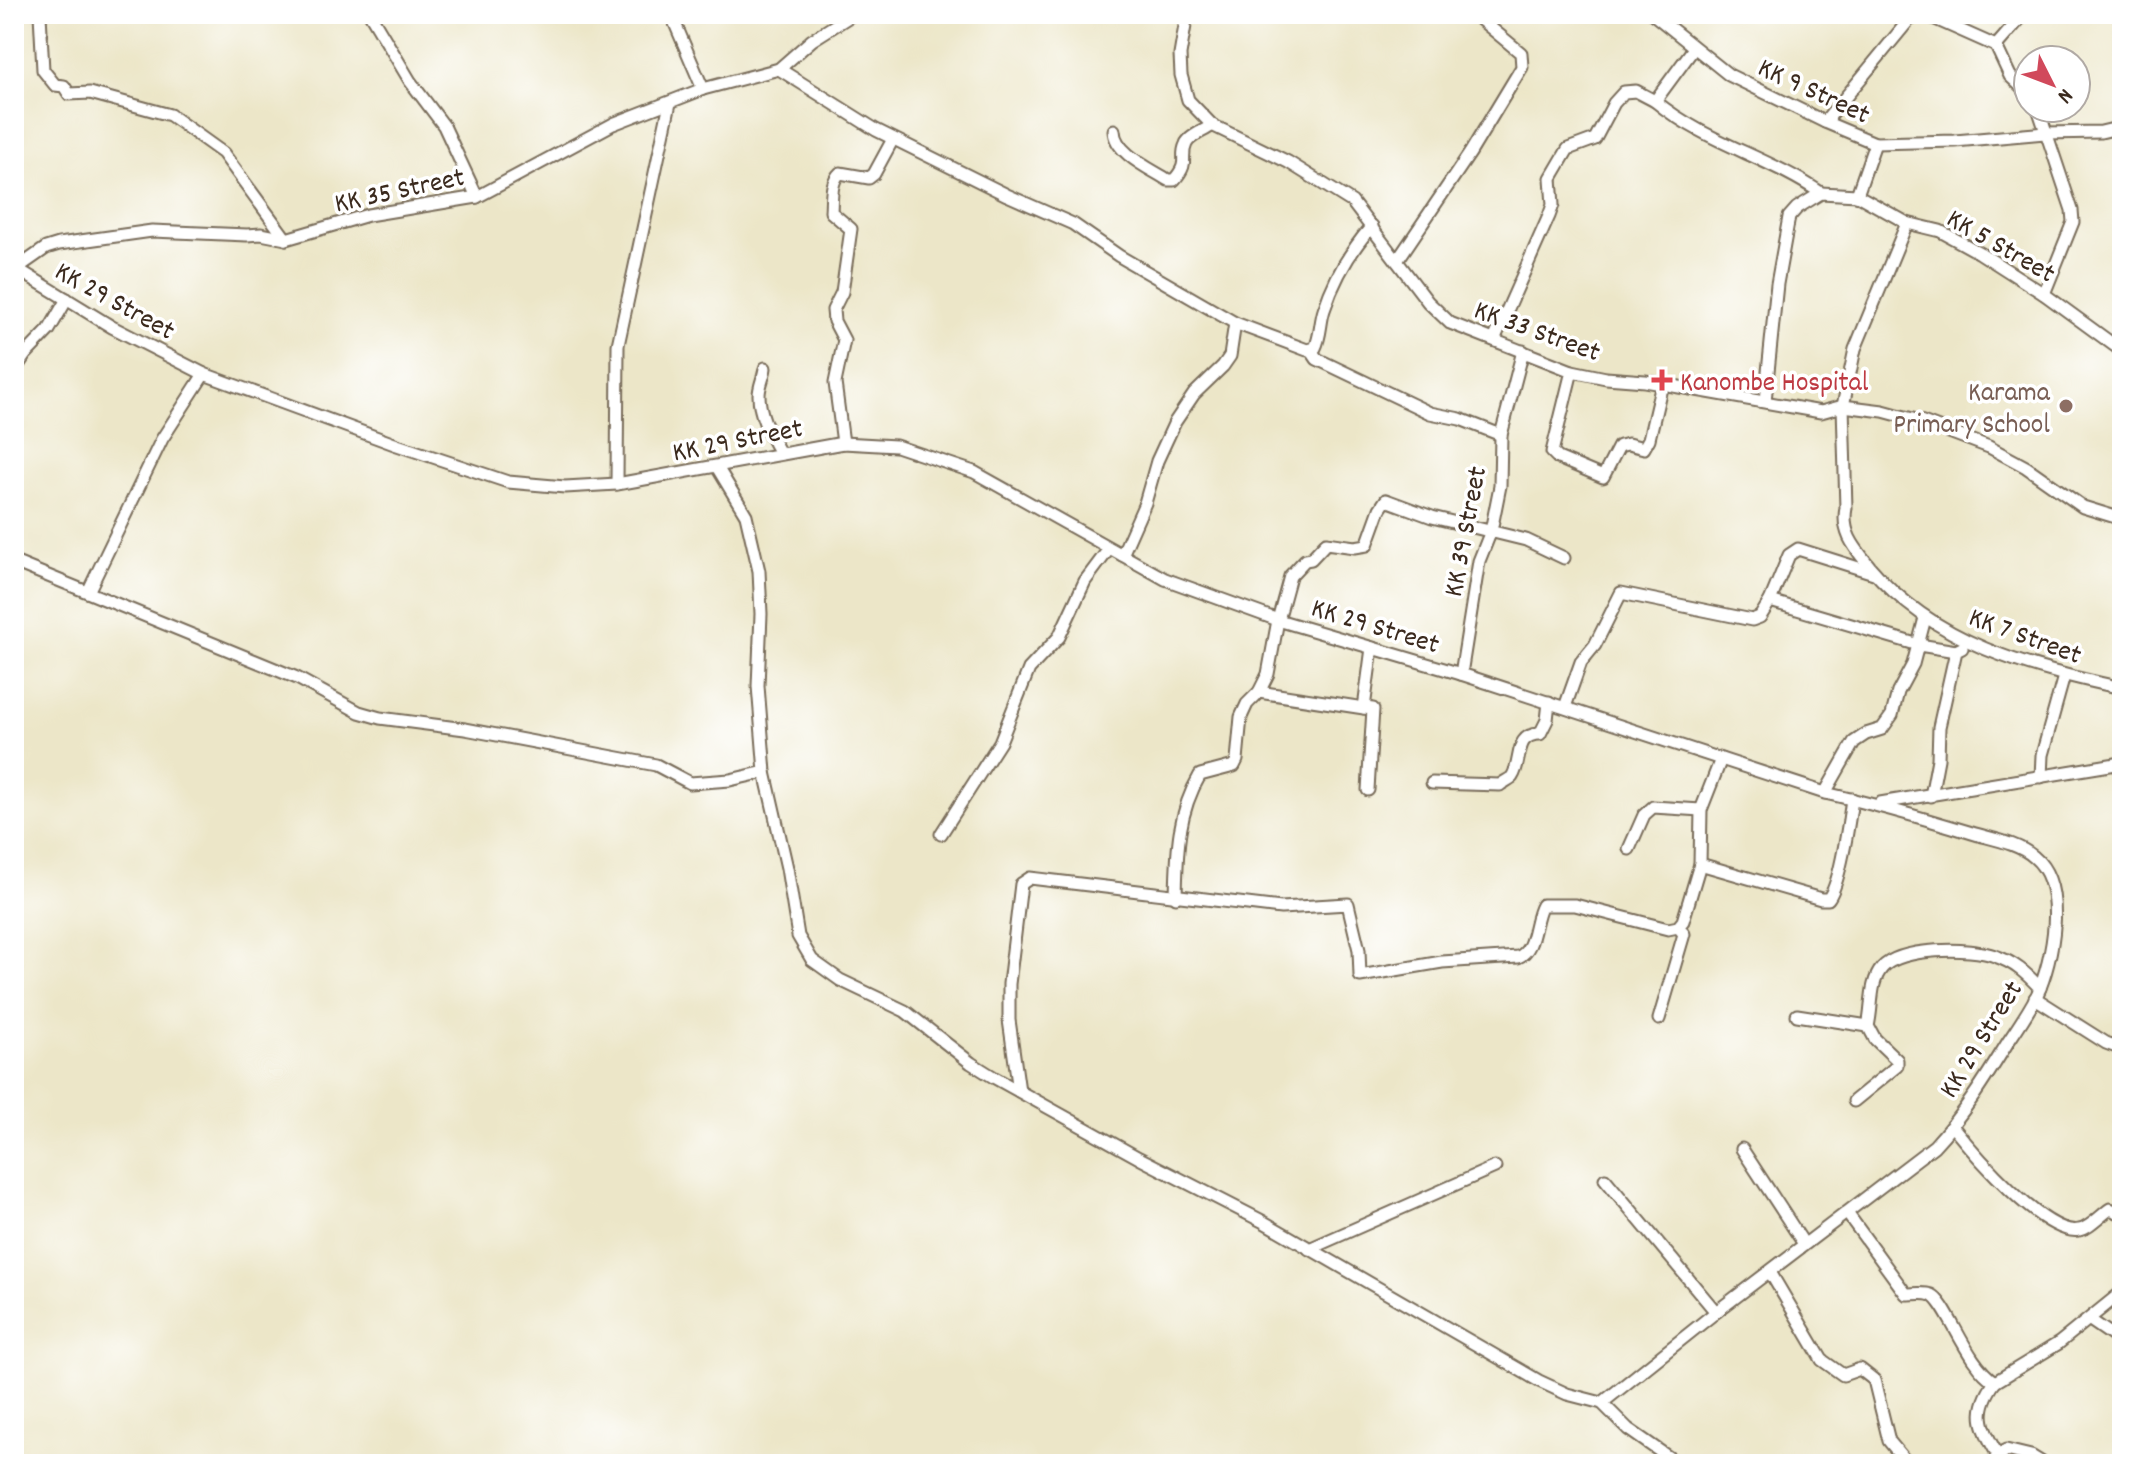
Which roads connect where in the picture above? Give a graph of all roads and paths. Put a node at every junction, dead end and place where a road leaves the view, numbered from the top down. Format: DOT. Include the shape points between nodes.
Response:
graph roads {
  1 [pos="40,14"];
  2 [pos="370,14"];
  3 [pos="671,14"];
  4 [pos="853,14"];
  5 [pos="1187,14"];
  6 [pos="1474,14"];
  7 [pos="1653,14"];
  8 [pos="1923,14"];
  9 [pos="2024,14"];
  10 [pos="1996,46"];
  11 [pos="1694,48"];
  12 [pos="779,69"];
  13 [pos="2012,78"];
  14 [pos="703,89"];
  15 [pos="1655,101"];
  16 [pos="670,103"];
  17 [pos="1825,122"];
  18 [pos="2042,124"];
  19 [pos="1212,125"];
  20 [pos="2122,127"];
  21 [pos="1114,130"];
  22 [pos="2045,133"];
  23 [pos="893,139"];
  24 [pos="1875,143"];
  25 [pos="1821,193"];
  26 [pos="1857,195"];
  27 [pos="477,197"];
  28 [pos="1907,223"];
  29 [pos="1372,226"];
  30 [pos="286,239"];
  31 [pos="1397,261"];
  32 [pos="15,268"];
  33 [pos="2044,294"];
  34 [pos="67,299"];
  35 [pos="1235,323"];
  36 [pos="1494,340"];
  37 [pos="1311,350"];
  38 [pos="1523,351"];
  39 [pos="2122,351"];
  40 [pos="765,368"];
  41 [pos="14,371"];
  42 [pos="1572,371"];
  43 [pos="204,374"];
  44 [pos="1662,384"];
  45 [pos="1765,401"];
  46 [pos="1843,406"];
  47 [pos="1501,435"];
  48 [pos="843,443"];
  49 [pos="780,453"];
  50 [pos="717,467"];
  51 [pos="617,484"];
  52 [pos="2122,519"];
  53 [pos="1491,531"];
  54 [pos="1109,549"];
  55 [pos="1122,555"];
  56 [pos="1564,558"];
  57 [pos="14,562"];
  58 [pos="1875,573"];
  59 [pos="88,592"];
  60 [pos="1770,601"];
  61 [pos="1925,618"];
  62 [pos="1278,620"];
  63 [pos="1969,643"];
  64 [pos="1919,645"];
  65 [pos="1372,648"];
  66 [pos="1956,651"];
  67 [pos="1461,674"];
  68 [pos="2064,676"];
  69 [pos="2122,688"];
  70 [pos="1259,692"];
  71 [pos="1549,702"];
  72 [pos="1565,707"];
  73 [pos="1364,708"];
  74 [pos="1721,759"];
  75 [pos="2122,763"];
  76 [pos="765,772"];
  77 [pos="2041,777"];
  78 [pos="1432,783"];
  79 [pos="1368,790"];
  80 [pos="1825,793"];
  81 [pos="1931,796"];
  82 [pos="1852,799"];
  83 [pos="1876,804"];
  84 [pos="1701,810"];
  85 [pos="941,834"];
  86 [pos="1629,849"];
  87 [pos="1700,864"];
  88 [pos="1176,897"];
  89 [pos="1678,927"];
  90 [pos="2038,993"];
  91 [pos="1797,1015"];
  92 [pos="1659,1019"];
  93 [pos="1868,1026"];
  94 [pos="2122,1049"];
  95 [pos="1019,1091"];
  96 [pos="1854,1101"];
  97 [pos="1952,1126"];
  98 [pos="1742,1149"];
  99 [pos="1495,1167"];
  100 [pos="1605,1179"];
  101 [pos="1847,1213"];
  102 [pos="2122,1214"];
  103 [pos="1804,1244"];
  104 [pos="1309,1249"];
  105 [pos="1770,1272"];
  106 [pos="2122,1292"];
  107 [pos="1716,1312"];
  108 [pos="2090,1320"];
  109 [pos="2122,1342"];
  110 [pos="1995,1382"];
  111 [pos="1602,1403"];
  112 [pos="1994,1459"];
  113 [pos="1678,1464"];
  114 [pos="1908,1464"];
  115 [pos="2044,1464"];
  1 -- 30 [label="street" via="43,70 55,85 64,86 69,94 90,93 170,115 223,153"];
  2 -- 27 [label="street" via="444,126"];
  3 -- 14 [label="street"];
  4 -- 12 [label="street, KK 35 Street"];
  5 -- 19 [label="street, KK 33 Street" via="1180,55 1188,100"];
  6 -- 31 [label="street" via="1521,53 1522,67"];
  7 -- 11 [label="street, KK 9 Street"];
  8 -- 10 [label="street"];
  8 -- 17 [label="street" via="1909,20"];
  9 -- 10 [label="street"];
  10 -- 13 [label="street"];
  11 -- 15 [label="street"];
  11 -- 17 [label="street, KK 9 Street" via="1729,75"];
  12 -- 14 [label="street, KK 35 Street"];
  12 -- 23 [label="street"];
  14 -- 16 [label="street, KK 35 Street"];
  15 -- 25 [label="street" via="1733,149 1802,179"];
  15 -- 36 [label="street" via="1636,91 1624,92 1595,139 1568,149 1551,178 1549,216"];
  16 -- 27 [label="street, KK 35 Street" via="613,124"];
  16 -- 51 [label="street" via="618,345"];
  17 -- 24 [label="street, KK 9 Street"];
  18 -- 22 [label="street"];
  19 -- 21 [label="street" via="1186,144 1185,165 1174,180 1126,152 1117,144"];
  19 -- 29 [label="street, KK 33 Street" via="1329,187 1352,202"];
  20 -- 22 [label="street, KK 9 Street"];
  22 -- 24 [label="street, KK 9 Street"];
  22 -- 33 [label="street" via="2073,222"];
  23 -- 35 [label="street" via="1073,224"];
  23 -- 48 [label="street" via="874,174 869,178 840,173 832,195 831,212 851,229 842,292 833,310 844,340 835,383"];
  24 -- 26 [label="street"];
  25 -- 26 [label="street"];
  25 -- 45 [label="street" via="1789,217"];
  26 -- 28 [label="street, KK 5 Street"];
  27 -- 30 [label="street, KK 35 Street" via="368,215"];
  28 -- 33 [label="street, KK 5 Street" via="1940,231"];
  28 -- 46 [label="street, KK 7 Street" via="1855,349"];
  29 -- 31 [label="street, KK 33 Street"];
  29 -- 37 [label="street" via="1349,256"];
  30 -- 32 [label="street, KK 35 Street" via="152,231 59,244"];
  31 -- 36 [label="street, KK 33 Street" via="1450,323"];
  32 -- 34 [label="street, KK 29 Street"];
  33 -- 39 [label="street, KK 5 Street"];
  34 -- 41 [label="street"];
  34 -- 43 [label="street, KK 29 Street"];
  35 -- 37 [label="street"];
  35 -- 55 [label="street" via="1230,356 1175,422"];
  36 -- 38 [label="street, KK 33 Street"];
  37 -- 47 [label="street" via="1317,359 1430,413"];
  38 -- 42 [label="street, KK 33 Street"];
  38 -- 47 [label="street, KK 39 Street"];
  40 -- 49 [label="street" via="760,400"];
  42 -- 44 [label="street, KK 33 Street"];
  42 -- 44 [label="street" via="1552,452 1603,477 1619,446 1644,448"];
  43 -- 51 [label="street, KK 29 Street" via="508,482"];
  43 -- 59 [label="street" via="162,439"];
  44 -- 45 [label="street, KK 33 Street"];
  45 -- 46 [label="street, KK 33 Street" via="1821,412"];
  46 -- 52 [label="street, KK 33 Street" via="1908,417 1989,447 2083,507"];
  46 -- 58 [label="street, KK 7 Street" via="1843,524 1853,547"];
  47 -- 53 [label="street, KK 39 Street" via="1500,486"];
  48 -- 49 [label="street, KK 29 Street"];
  48 -- 54 [label="street, KK 29 Street" via="896,446 974,472"];
  49 -- 50 [label="street, KK 29 Street"];
  50 -- 51 [label="street, KK 29 Street"];
  50 -- 76 [label="street" via="746,515 759,571 758,686"];
  53 -- 56 [label="street"];
  53 -- 62 [label="street" via="1386,500 1367,545 1326,543 1296,569"];
  53 -- 67 [label="street, KK 39 Street" via="1479,561"];
  54 -- 55 [label="street, KK 29 Street"];
  54 -- 85 [label="street" via="1085,581 1059,637 1029,669 1000,742"];
  55 -- 62 [label="street, KK 29 Street" via="1165,579"];
  57 -- 59 [label="street"];
  58 -- 60 [label="street" via="1798,549 1789,555"];
  58 -- 61 [label="street, KK 7 Street"];
  59 -- 76 [label="street" via="380,718 656,765 690,783"];
  60 -- 64 [label="street"];
  60 -- 72 [label="street" via="1752,620 1619,593 1581,662"];
  61 -- 63 [label="street, KK 7 Street"];
  61 -- 64 [label="street"];
  62 -- 65 [label="street, KK 29 Street"];
  62 -- 70 [label="street" via="1274,655"];
  63 -- 66 [label="street"];
  63 -- 68 [label="street, KK 7 Street"];
  64 -- 66 [label="street"];
  64 -- 80 [label="street" via="1892,715 1882,729 1854,742"];
  65 -- 67 [label="street, KK 29 Street"];
  65 -- 73 [label="street"];
  66 -- 81 [label="street"];
  67 -- 71 [label="street, KK 29 Street"];
  68 -- 69 [label="street, KK 7 Street"];
  68 -- 77 [label="street"];
  70 -- 73 [label="street"];
  70 -- 88 [label="street" via="1241,717 1234,766 1200,775 1196,783 1178,833"];
  71 -- 72 [label="street, KK 29 Street"];
  71 -- 78 [label="street" via="1543,730 1525,739 1508,780 1500,785"];
  72 -- 74 [label="street, KK 29 Street"];
  73 -- 79 [label="street" via="1373,709"];
  74 -- 80 [label="street, KK 29 Street"];
  74 -- 84 [label="street"];
  75 -- 77 [label="street"];
  76 -- 95 [label="street" via="798,936 812,960 840,980 905,1011 971,1063"];
  77 -- 81 [label="street"];
  80 -- 82 [label="street, KK 29 Street"];
  81 -- 83 [label="street"];
  82 -- 83 [label="street, KK 29 Street"];
  82 -- 87 [label="street" via="1841,869 1828,899"];
  83 -- 90 [label="street, KK 29 Street" via="2011,844 2036,858 2048,873 2054,909"];
  84 -- 86 [label="street" via="1653,807"];
  84 -- 87 [label="street"];
  87 -- 89 [label="street"];
  88 -- 89 [label="street" via="1281,908 1348,904 1360,976 1442,962 1518,957 1530,945 1542,905 1575,905 1668,929"];
  88 -- 95 [label="street" via="1024,880 1009,984"];
  89 -- 92 [label="street" via="1684,934"];
  90 -- 93 [label="street" via="2016,966 1988,954 1918,953 1888,961 1881,969 1873,984"];
  90 -- 94 [label="street"];
  90 -- 97 [label="street, KK 29 Street"];
  91 -- 93 [label="street"];
  93 -- 96 [label="street" via="1897,1066"];
  95 -- 104 [label="street"];
  97 -- 101 [label="street, KK 29 Street"];
  97 -- 102 [label="street" via="1998,1179 2051,1222 2082,1231 2110,1209"];
  98 -- 103 [label="street"];
  99 -- 104 [label="street"];
  100 -- 107 [label="street"];
  101 -- 103 [label="street, KK 29 Street"];
  101 -- 110 [label="street" via="1906,1294 1936,1299 1965,1349"];
  103 -- 105 [label="street, KK 29 Street"];
  104 -- 111 [label="street" via="1539,1381"];
  105 -- 107 [label="street, KK 29 Street"];
  105 -- 114 [label="street" via="1822,1360 1843,1375 1860,1369 1874,1380 1889,1441"];
  106 -- 108 [label="street"];
  107 -- 111 [label="street, KK 29 Street"];
  108 -- 109 [label="street"];
  108 -- 110 [label="street"];
  110 -- 112 [label="street" via="1981,1409"];
  111 -- 113 [label="street" via="1628,1429"];
  112 -- 115 [label="street" via="2012,1450"];
}
